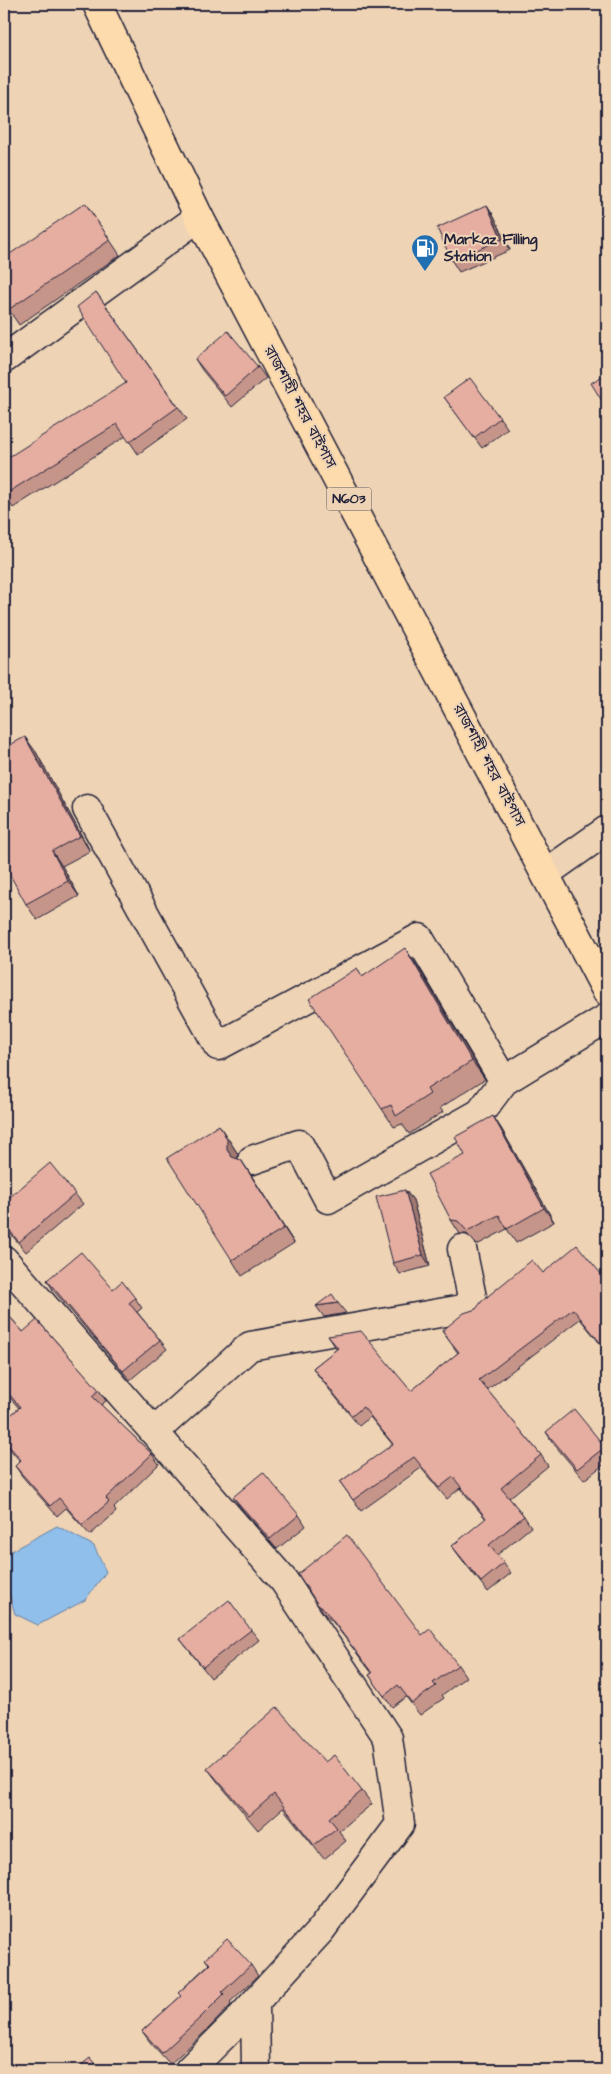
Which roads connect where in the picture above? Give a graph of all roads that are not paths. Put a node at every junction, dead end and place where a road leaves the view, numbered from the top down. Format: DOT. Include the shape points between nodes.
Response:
graph roads {
  1 [pos="97,4"];
  2 [pos="199,217"];
  3 [pos="4,359"];
  4 [pos="88,809"];
  5 [pos="607,830"];
  6 [pos="546,873"];
  7 [pos="607,992"];
  8 [pos="607,1018"];
  9 [pos="504,1081"];
  10 [pos="252,1160"];
  11 [pos="462,1249"];
  12 [pos="7,1271"];
  13 [pos="154,1432"];
  14 [pos="254,2002"];
  15 [pos="189,2070"];
  16 [pos="256,2070"];
  1 -- 2 [label="highway, রাজশাহী শহর বাইপাস / N603"];
  2 -- 3 [label="street"];
  2 -- 6 [label="highway, রাজশাহী শহর বাইপাস / N603"];
  4 -- 9 [label="street" via="218,1046 419,938"];
  5 -- 6 [label="street"];
  6 -- 7 [label="highway, রাজশাহী শহর বাইপাস / N603"];
  8 -- 9 [label="street"];
  9 -- 10 [label="street" via="480,1113 328,1199 299,1144"];
  11 -- 13 [label="street" via="474,1307 250,1346"];
  12 -- 13 [label="street"];
  13 -- 14 [label="street" via="284,1581 388,1738 400,1824 320,1930"];
  14 -- 15 [label="street"];
  14 -- 16 [label="street"];
}
